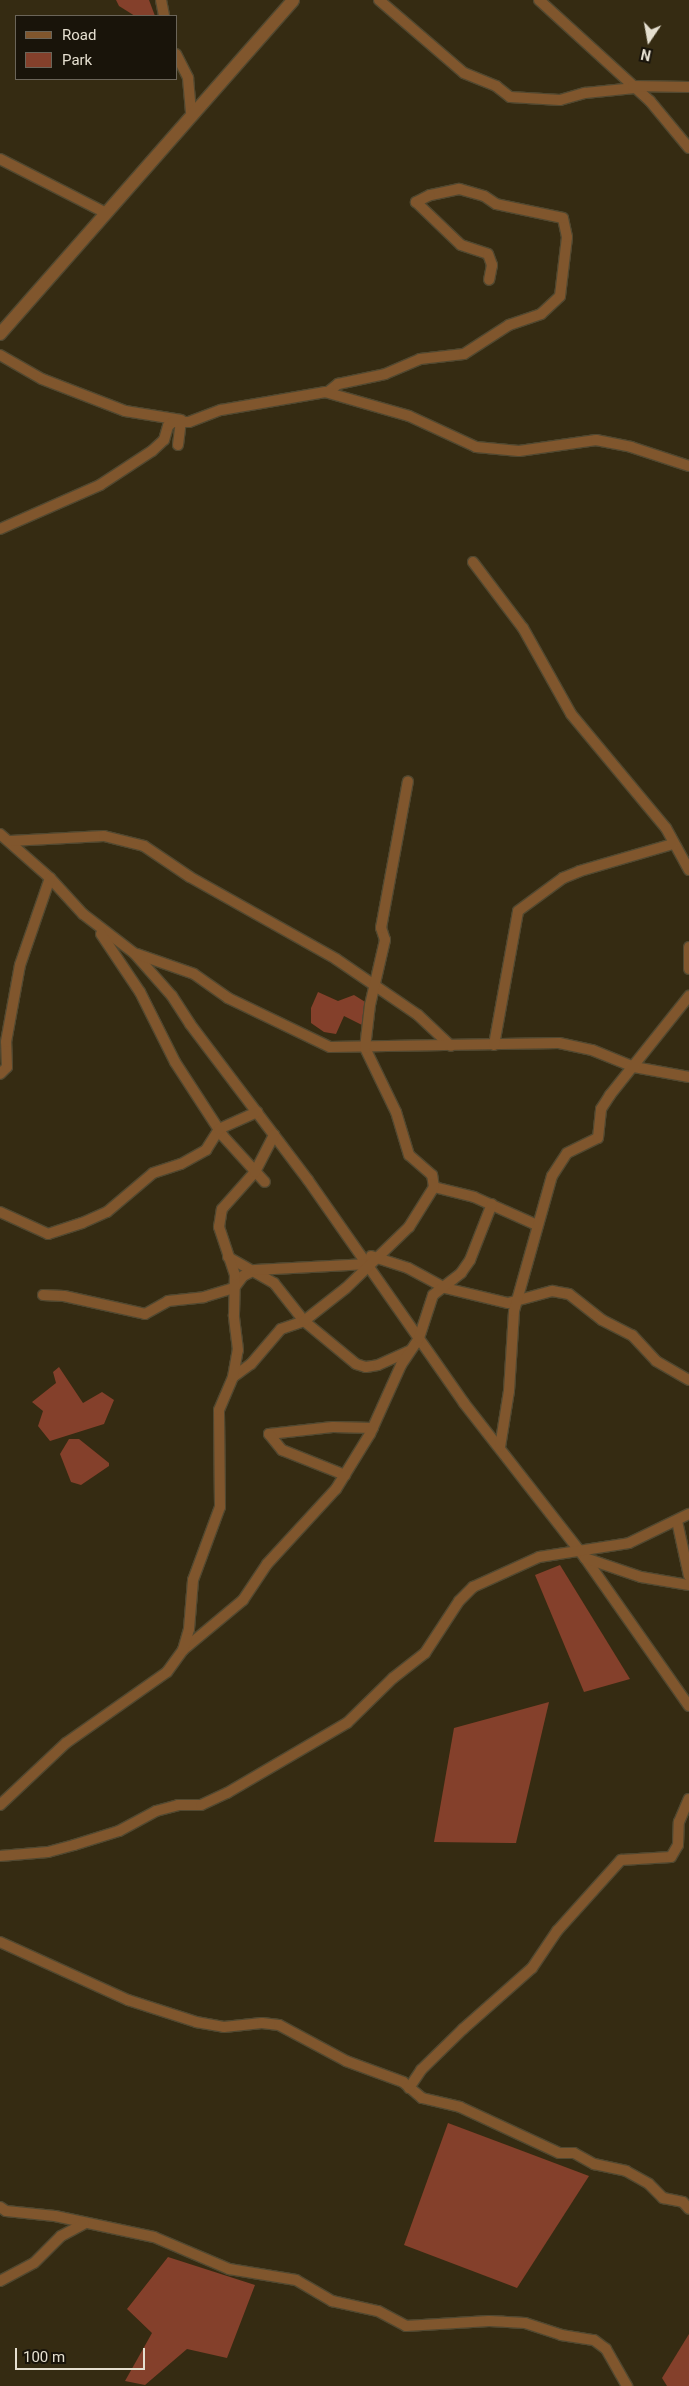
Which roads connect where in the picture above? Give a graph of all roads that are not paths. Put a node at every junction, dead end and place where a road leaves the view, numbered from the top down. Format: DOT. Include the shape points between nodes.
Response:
graph roads {
  1 [pos="161,0"];
  2 [pos="293,0"];
  3 [pos="379,0"];
  4 [pos="539,0"];
  5 [pos="164,15"];
  6 [pos="178,58"];
  7 [pos="689,86"];
  8 [pos="634,87"];
  9 [pos="190,116"];
  10 [pos="689,148"];
  11 [pos="0,159"];
  12 [pos="106,213"];
  13 [pos="489,280"];
  14 [pos="0,334"];
  15 [pos="0,355"];
  16 [pos="328,392"];
  17 [pos="185,422"];
  18 [pos="178,445"];
  19 [pos="689,466"];
  20 [pos="0,530"];
  21 [pos="473,562"];
  22 [pos="408,781"];
  23 [pos="0,834"];
  24 [pos="10,841"];
  25 [pos="674,844"];
  26 [pos="689,870"];
  27 [pos="50,878"];
  28 [pos="94,922"];
  29 [pos="689,947"];
  30 [pos="134,953"];
  31 [pos="689,969"];
  32 [pos="374,985"];
  33 [pos="689,996"];
  34 [pos="494,1045"];
  35 [pos="451,1046"];
  36 [pos="365,1048"];
  37 [pos="634,1067"];
  38 [pos="0,1074"];
  39 [pos="688,1078"];
  40 [pos="257,1112"];
  41 [pos="219,1129"];
  42 [pos="274,1135"];
  43 [pos="255,1172"];
  44 [pos="265,1182"];
  45 [pos="434,1187"];
  46 [pos="492,1204"];
  47 [pos="0,1212"];
  48 [pos="538,1225"];
  49 [pos="228,1257"];
  50 [pos="372,1261"];
  51 [pos="255,1270"];
  52 [pos="234,1288"];
  53 [pos="445,1288"];
  54 [pos="43,1295"];
  55 [pos="518,1302"];
  56 [pos="304,1321"];
  57 [pos="419,1338"];
  58 [pos="409,1351"];
  59 [pos="233,1377"];
  60 [pos="689,1380"];
  61 [pos="373,1428"];
  62 [pos="500,1447"];
  63 [pos="344,1476"];
  64 [pos="689,1514"];
  65 [pos="677,1521"];
  66 [pos="582,1555"];
  67 [pos="689,1576"];
  68 [pos="689,1585"];
  69 [pos="183,1650"];
  70 [pos="689,1706"];
  71 [pos="689,1799"];
  72 [pos="0,1804"];
  73 [pos="0,1856"];
  74 [pos="0,1942"];
  75 [pos="409,2088"];
  76 [pos="0,2207"];
  77 [pos="689,2209"];
  78 [pos="84,2224"];
  79 [pos="0,2281"];
  80 [pos="627,2386"];
  1 -- 5 [label="street"];
  2 -- 9 [label="street"];
  3 -- 8 [label="street" via="464,73 496,86 510,98 560,100 585,93"];
  4 -- 8 [label="street"];
  6 -- 9 [label="street" via="188,78"];
  7 -- 8 [label="street"];
  8 -- 10 [label="street"];
  9 -- 12 [label="street"];
  11 -- 12 [label="street"];
  12 -- 14 [label="street"];
  13 -- 16 [label="street" via="492,265 488,254 461,244 416,202 430,195 459,189 484,196 496,204 563,218 567,237 560,296 542,314 509,326 464,354 420,359 385,374 338,384"];
  15 -- 17 [label="street" via="42,379 125,411"];
  16 -- 17 [label="street" via="221,410"];
  16 -- 19 [label="street" via="409,416 476,447 519,451 596,440 631,447"];
  17 -- 18 [label="street"];
  17 -- 20 [label="street" via="173,422 158,445 100,485"];
  21 -- 25 [label="street" via="523,628 571,714 666,828"];
  22 -- 32 [label="street" via="381,928 385,940"];
  23 -- 24 [label="street"];
  24 -- 27 [label="street"];
  24 -- 32 [label="street" via="104,836 134,842"];
  25 -- 26 [label="street"];
  25 -- 34 [label="street" via="580,870 563,878 518,911"];
  27 -- 28 [label="street"];
  27 -- 38 [label="street" via="20,966 6,1042 8,1067"];
  28 -- 30 [label="street"];
  28 -- 41 [label="street" via="140,992 174,1062"];
  29 -- 31 [label="street"];
  30 -- 36 [label="street" via="194,974 228,998 330,1047"];
  30 -- 40 [label="street" via="172,996"];
  32 -- 35 [label="street" via="418,1015"];
  32 -- 36 [label="street"];
  33 -- 37 [label="street" via="648,1043"];
  34 -- 35 [label="street"];
  34 -- 37 [label="street" via="578,1045"];
  35 -- 36 [label="street"];
  36 -- 45 [label="street" via="396,1112 409,1155 432,1175"];
  37 -- 39 [label="street"];
  37 -- 48 [label="street" via="602,1109 598,1138 567,1153 552,1176"];
  40 -- 41 [label="street"];
  40 -- 42 [label="street"];
  41 -- 43 [label="street"];
  41 -- 47 [label="street" via="206,1150 181,1164 153,1173 107,1212 66,1230 48,1234"];
  42 -- 43 [label="street"];
  42 -- 50 [label="street" via="358,1250"];
  43 -- 44 [label="street"];
  43 -- 49 [label="street" via="222,1210 219,1226"];
  45 -- 46 [label="street"];
  45 -- 50 [label="street" via="409,1228"];
  46 -- 48 [label="street"];
  46 -- 53 [label="street" via="470,1260"];
  48 -- 55 [label="street"];
  49 -- 51 [label="street"];
  49 -- 52 [label="street" via="235,1275"];
  50 -- 51 [label="street"];
  50 -- 53 [label="street" via="408,1268"];
  50 -- 56 [label="street" via="346,1288"];
  50 -- 57 [label="street"];
  51 -- 52 [label="street" via="243,1276"];
  51 -- 56 [label="street" via="274,1282"];
  52 -- 54 [label="street" via="204,1298 168,1301 145,1314"];
  52 -- 59 [label="street" via="238,1350"];
  53 -- 55 [label="street" via="508,1303"];
  53 -- 57 [label="street" via="433,1295"];
  55 -- 60 [label="street" via="552,1291 569,1294 602,1320 632,1335 656,1361"];
  55 -- 62 [label="street"];
  56 -- 58 [label="street" via="337,1351 366,1368"];
  56 -- 59 [label="street" via="281,1329 251,1364"];
  57 -- 58 [label="street"];
  57 -- 62 [label="street" via="464,1403"];
  58 -- 61 [label="street"];
  59 -- 69 [label="street" via="224,1394 217,1423 222,1460 220,1507 193,1580 189,1629"];
  61 -- 63 [label="street"];
  61 -- 63 [label="street" via="333,1427 269,1434 282,1450"];
  62 -- 66 [label="street"];
  63 -- 69 [label="street" via="267,1564 243,1600"];
  64 -- 65 [label="street"];
  65 -- 66 [label="street" via="629,1543"];
  65 -- 67 [label="street"];
  66 -- 68 [label="street" via="641,1576"];
  66 -- 70 [label="street"];
  66 -- 73 [label="street" via="539,1557 473,1587 459,1601 425,1653 393,1678 347,1723 227,1793 201,1805 178,1805 156,1811 119,1830 74,1845 48,1852"];
  69 -- 72 [label="street" via="167,1672 66,1742"];
  71 -- 75 [label="street" via="679,1822 678,1845 671,1857 621,1860 557,1931 532,1968 463,2029 421,2070"];
  74 -- 75 [label="street" via="128,2000 196,2022 224,2027 262,2023 279,2025 346,2061 403,2082"];
  75 -- 77 [label="street" via="422,2098 460,2107 559,2153 574,2153 594,2164 624,2170 649,2184 663,2198 683,2202"];
  76 -- 78 [label="street"];
  78 -- 79 [label="street" via="61,2236 34,2263"];
  78 -- 80 [label="street" via="154,2237 229,2269 296,2280 332,2301 378,2311 406,2326 489,2321 525,2323 561,2335 594,2340 606,2349"];
}
